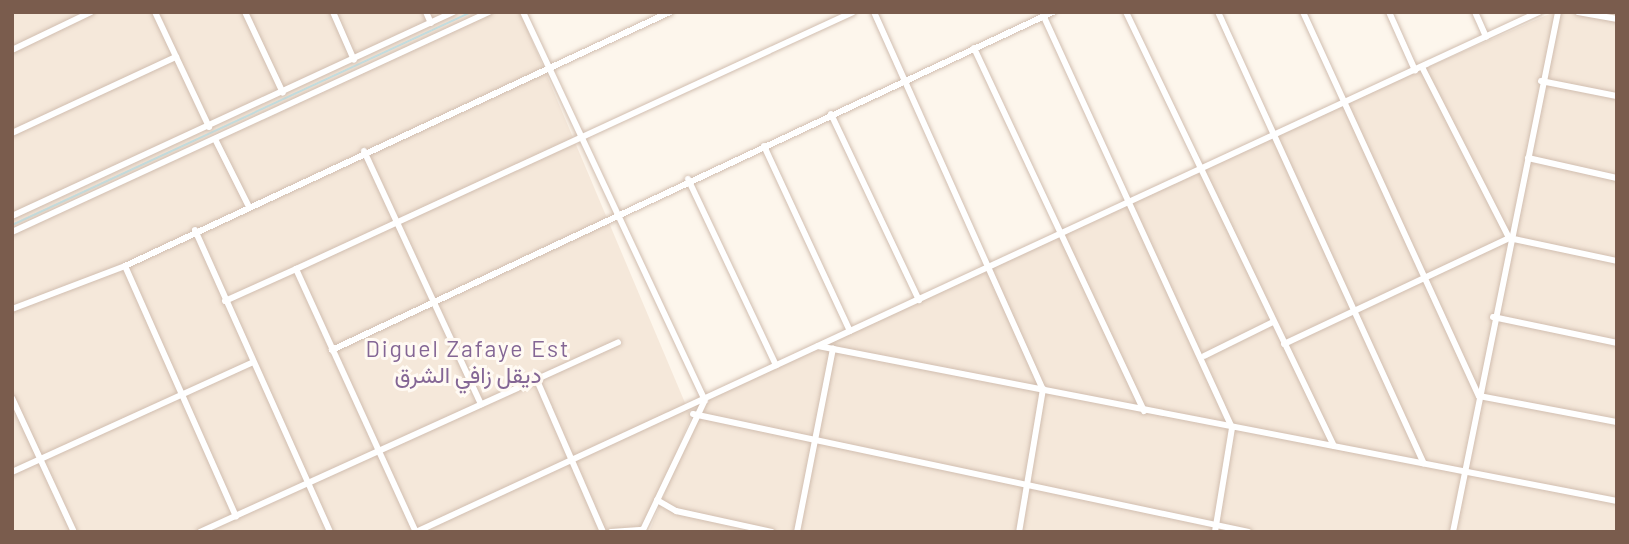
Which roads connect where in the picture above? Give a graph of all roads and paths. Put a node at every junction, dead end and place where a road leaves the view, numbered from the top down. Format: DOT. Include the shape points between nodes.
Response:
graph roads {
  1 [pos="92,12"];
  2 [pos="155,12"];
  3 [pos="245,12"];
  4 [pos="333,12"];
  5 [pos="426,12"];
  6 [pos="453,12"];
  7 [pos="489,12"];
  8 [pos="523,12"];
  9 [pos="670,12"];
  10 [pos="853,12"];
  11 [pos="874,12"];
  12 [pos="1053,12"];
  13 [pos="1126,12"];
  14 [pos="1218,12"];
  15 [pos="1303,12"];
  16 [pos="1388,12"];
  17 [pos="1475,12"];
  18 [pos="1539,12"];
  19 [pos="1558,12"];
  20 [pos="1578,12"];
  21 [pos="1044,16"];
  22 [pos="1617,19"];
  23 [pos="431,23"];
  24 [pos="1486,37"];
  25 [pos="974,48"];
  26 [pos="12,50"];
  27 [pos="176,57"];
  28 [pos="354,60"];
  29 [pos="549,65"];
  30 [pos="1419,69"];
  31 [pos="905,80"];
  32 [pos="1541,81"];
  33 [pos="283,93"];
  34 [pos="1617,96"];
  35 [pos="1343,101"];
  36 [pos="831,114"];
  37 [pos="209,127"];
  38 [pos="1274,131"];
  39 [pos="12,133"];
  40 [pos="215,139"];
  41 [pos="579,140"];
  42 [pos="764,146"];
  43 [pos="364,151"];
  44 [pos="1528,158"];
  45 [pos="1198,169"];
  46 [pos="1617,178"];
  47 [pos="688,179"];
  48 [pos="1132,200"];
  49 [pos="248,205"];
  50 [pos="12,216"];
  51 [pos="618,216"];
  52 [pos="397,223"];
  53 [pos="195,230"];
  54 [pos="12,232"];
  55 [pos="1060,234"];
  56 [pos="1509,239"];
  57 [pos="1617,261"];
  58 [pos="125,266"];
  59 [pos="992,267"];
  60 [pos="296,269"];
  61 [pos="1428,282"];
  62 [pos="225,300"];
  63 [pos="919,300"];
  64 [pos="434,303"];
  65 [pos="12,309"];
  66 [pos="1357,312"];
  67 [pos="1493,317"];
  68 [pos="1273,322"];
  69 [pos="850,331"];
  70 [pos="618,342"];
  71 [pos="1617,343"];
  72 [pos="1284,344"];
  73 [pos="817,346"];
  74 [pos="833,349"];
  75 [pos="332,350"];
  76 [pos="1204,356"];
  77 [pos="253,362"];
  78 [pos="776,365"];
  79 [pos="536,379"];
  80 [pos="1043,390"];
  81 [pos="182,393"];
  82 [pos="1479,396"];
  83 [pos="12,398"];
  84 [pos="705,401"];
  85 [pos="481,404"];
  86 [pos="1144,411"];
  87 [pos="693,414"];
  88 [pos="1617,422"];
  89 [pos="1232,428"];
  90 [pos="813,444"];
  91 [pos="1334,446"];
  92 [pos="377,451"];
  93 [pos="573,459"];
  94 [pos="41,460"];
  95 [pos="1424,463"];
  96 [pos="12,471"];
  97 [pos="1466,472"];
  98 [pos="309,484"];
  99 [pos="1028,487"];
  100 [pos="657,500"];
  101 [pos="1617,501"];
  102 [pos="236,516"];
  103 [pos="1216,529"];
  104 [pos="642,531"];
  105 [pos="74,532"];
  106 [pos="200,532"];
  107 [pos="330,532"];
  108 [pos="416,532"];
  109 [pos="603,532"];
  110 [pos="611,532"];
  111 [pos="772,532"];
  112 [pos="797,532"];
  113 [pos="1019,532"];
  114 [pos="1249,532"];
  115 [pos="1453,532"];
  1 -- 26 [label="street"];
  2 -- 27 [label="street"];
  3 -- 33 [label="street"];
  4 -- 28 [label="street"];
  5 -- 23 [label="street"];
  6 -- 23 [label="street"];
  7 -- 40 [label="street"];
  8 -- 29 [label="street"];
  9 -- 29 [label="street"];
  10 -- 41 [label="street"];
  11 -- 31 [label="street"];
  12 -- 21 [label="street"];
  13 -- 45 [label="street"];
  14 -- 38 [label="street"];
  15 -- 35 [label="street"];
  16 -- 30 [label="street"];
  17 -- 24 [label="street"];
  18 -- 24 [label="street"];
  19 -- 32 [label="street"];
  20 -- 22 [label="street"];
  21 -- 25 [label="street"];
  21 -- 48 [label="street"];
  23 -- 28 [label="street"];
  24 -- 30 [label="street"];
  25 -- 31 [label="street"];
  25 -- 55 [label="street"];
  27 -- 37 [label="street"];
  27 -- 39 [label="street"];
  28 -- 33 [label="street"];
  29 -- 41 [label="street"];
  29 -- 43 [label="street"];
  30 -- 35 [label="street"];
  30 -- 56 [label="street"];
  31 -- 36 [label="street"];
  31 -- 59 [label="street"];
  32 -- 34 [label="street"];
  32 -- 44 [label="street"];
  33 -- 37 [label="street"];
  35 -- 38 [label="street"];
  35 -- 61 [label="street"];
  36 -- 42 [label="street"];
  36 -- 63 [label="street"];
  37 -- 50 [label="street"];
  38 -- 45 [label="street"];
  38 -- 66 [label="street"];
  40 -- 49 [label="street"];
  40 -- 54 [label="street"];
  41 -- 51 [label="street"];
  41 -- 52 [label="street"];
  42 -- 47 [label="street"];
  42 -- 69 [label="street"];
  43 -- 49 [label="street"];
  43 -- 52 [label="street"];
  44 -- 46 [label="street"];
  44 -- 56 [label="street"];
  45 -- 48 [label="street"];
  45 -- 68 [label="street"];
  47 -- 51 [label="street"];
  47 -- 78 [label="street"];
  48 -- 55 [label="street"];
  48 -- 76 [label="street"];
  49 -- 53 [label="street"];
  51 -- 64 [label="street"];
  51 -- 84 [label="street"];
  52 -- 60 [label="street"];
  52 -- 64 [label="street"];
  53 -- 58 [label="street"];
  53 -- 62 [label="street"];
  55 -- 59 [label="street"];
  55 -- 86 [label="street"];
  56 -- 57 [label="street"];
  56 -- 61 [label="street"];
  56 -- 67 [label="street"];
  58 -- 65 [label="street"];
  58 -- 81 [label="street"];
  59 -- 63 [label="street"];
  59 -- 80 [label="street"];
  60 -- 62 [label="street"];
  60 -- 75 [label="street"];
  61 -- 66 [label="street"];
  61 -- 82 [label="street"];
  62 -- 77 [label="street"];
  63 -- 69 [label="street"];
  64 -- 75 [label="street"];
  64 -- 85 [label="street"];
  66 -- 72 [label="street"];
  66 -- 95 [label="street"];
  67 -- 71 [label="street"];
  67 -- 82 [label="street"];
  68 -- 72 [label="street"];
  68 -- 76 [label="street"];
  69 -- 73 [label="street"];
  70 -- 79 [label="street"];
  72 -- 91 [label="street"];
  73 -- 74 [label="street"];
  73 -- 78 [label="street"];
  74 -- 80 [label="street"];
  74 -- 90 [label="street"];
  75 -- 92 [label="street"];
  76 -- 89 [label="street"];
  77 -- 81 [label="street"];
  77 -- 98 [label="street"];
  78 -- 84 [label="street"];
  79 -- 85 [label="street"];
  79 -- 93 [label="street"];
  80 -- 86 [label="street"];
  80 -- 99 [label="street"];
  81 -- 94 [label="street"];
  81 -- 102 [label="street"];
  82 -- 88 [label="street"];
  82 -- 97 [label="street"];
  83 -- 94 [label="street"];
  84 -- 87 [label="street"];
  84 -- 93 [label="street"];
  85 -- 92 [label="street"];
  86 -- 89 [label="street"];
  87 -- 90 [label="street"];
  87 -- 100 [label="street"];
  89 -- 91 [label="street"];
  89 -- 103 [label="street"];
  90 -- 99 [label="street"];
  90 -- 112 [label="street"];
  91 -- 95 [label="street"];
  92 -- 98 [label="street"];
  92 -- 108 [label="street"];
  93 -- 108 [label="street"];
  93 -- 109 [label="street"];
  94 -- 96 [label="street"];
  94 -- 105 [label="street"];
  95 -- 97 [label="street"];
  97 -- 101 [label="street"];
  97 -- 115 [label="street"];
  98 -- 102 [label="street"];
  98 -- 107 [label="street"];
  99 -- 103 [label="street"];
  99 -- 113 [label="street"];
  100 -- 104 [label="street"];
  100 -- 111 [label="street" via="676,511"];
  102 -- 106 [label="street"];
  103 -- 114 [label="street"];
  104 -- 110 [label="street"];
}
